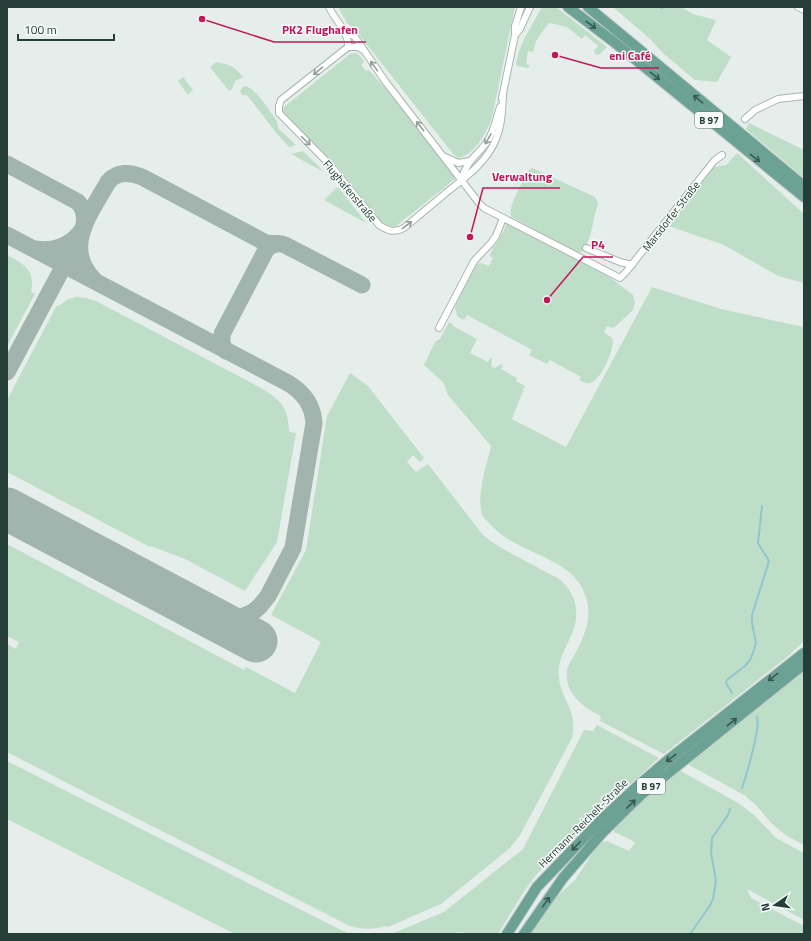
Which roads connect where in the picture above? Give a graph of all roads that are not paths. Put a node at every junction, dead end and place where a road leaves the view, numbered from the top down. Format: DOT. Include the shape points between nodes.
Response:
graph roads {
  1 [pos="329,7"];
  2 [pos="521,7"];
  3 [pos="530,7"];
  4 [pos="568,7"];
  5 [pos="588,7"];
  6 [pos="798,7"];
  7 [pos="804,10"];
  8 [pos="344,30"];
  9 [pos="515,36"];
  10 [pos="348,47"];
  11 [pos="363,50"];
  12 [pos="503,96"];
  13 [pos="804,96"];
  14 [pos="745,119"];
  15 [pos="722,155"];
  16 [pos="444,156"];
  17 [pos="470,161"];
  18 [pos="461,181"];
  19 [pos="804,186"];
  20 [pos="804,198"];
  21 [pos="503,218"];
  22 [pos="586,248"];
  23 [pos="632,265"];
  24 [pos="439,328"];
  25 [pos="804,653"];
  26 [pos="804,664"];
  27 [pos="507,934"];
  28 [pos="524,934"];
  1 -- 8 [label="street"];
  2 -- 9 [label="street, Flughafenstraße" via="515,26"];
  3 -- 9 [label="street, Flughafenstraße"];
  4 -- 20 [label="main road, B 97, one-way"];
  19 -- 5 [label="main road, B 97, one-way"];
  6 -- 7 [label="street"];
  8 -- 10 [label="street"];
  8 -- 11 [label="street" via="355,37"];
  9 -- 12 [label="street, Flughafenstraße"];
  10 -- 11 [label="street"];
  10 -- 18 [label="street, Flughafenstraße, one-way" via="281,100 281,117 331,166 379,226 390,231 395,232 404,228"];
  16 -- 11 [label="street, one-way"];
  12 -- 17 [label="street, Flughafenstraße, one-way" via="488,140"];
  12 -- 18 [label="street, Flughafenstraße" via="500,128 492,148 479,166"];
  13 -- 14 [label="street" via="778,99 755,110"];
  15 -- 23 [label="street, Marsdorfer Straße" via="714,161"];
  16 -- 17 [label="street" via="458,163"];
  16 -- 18 [label="street"];
  17 -- 18 [label="street, Flughafenstraße"];
  18 -- 21 [label="street" via="484,208"];
  21 -- 23 [label="street, Marsdorfer Straße" via="620,278"];
  21 -- 24 [label="street" via="494,239 474,261"];
  22 -- 23 [label="street"];
  25 -- 27 [label="main road, Hermann-Reichelt-Straße / B 97, one-way" via="652,774 600,821 537,887"];
  28 -- 26 [label="main road, Hermann-Reichelt-Straße / B 97, one-way" via="563,878 602,833 632,804"];
}
